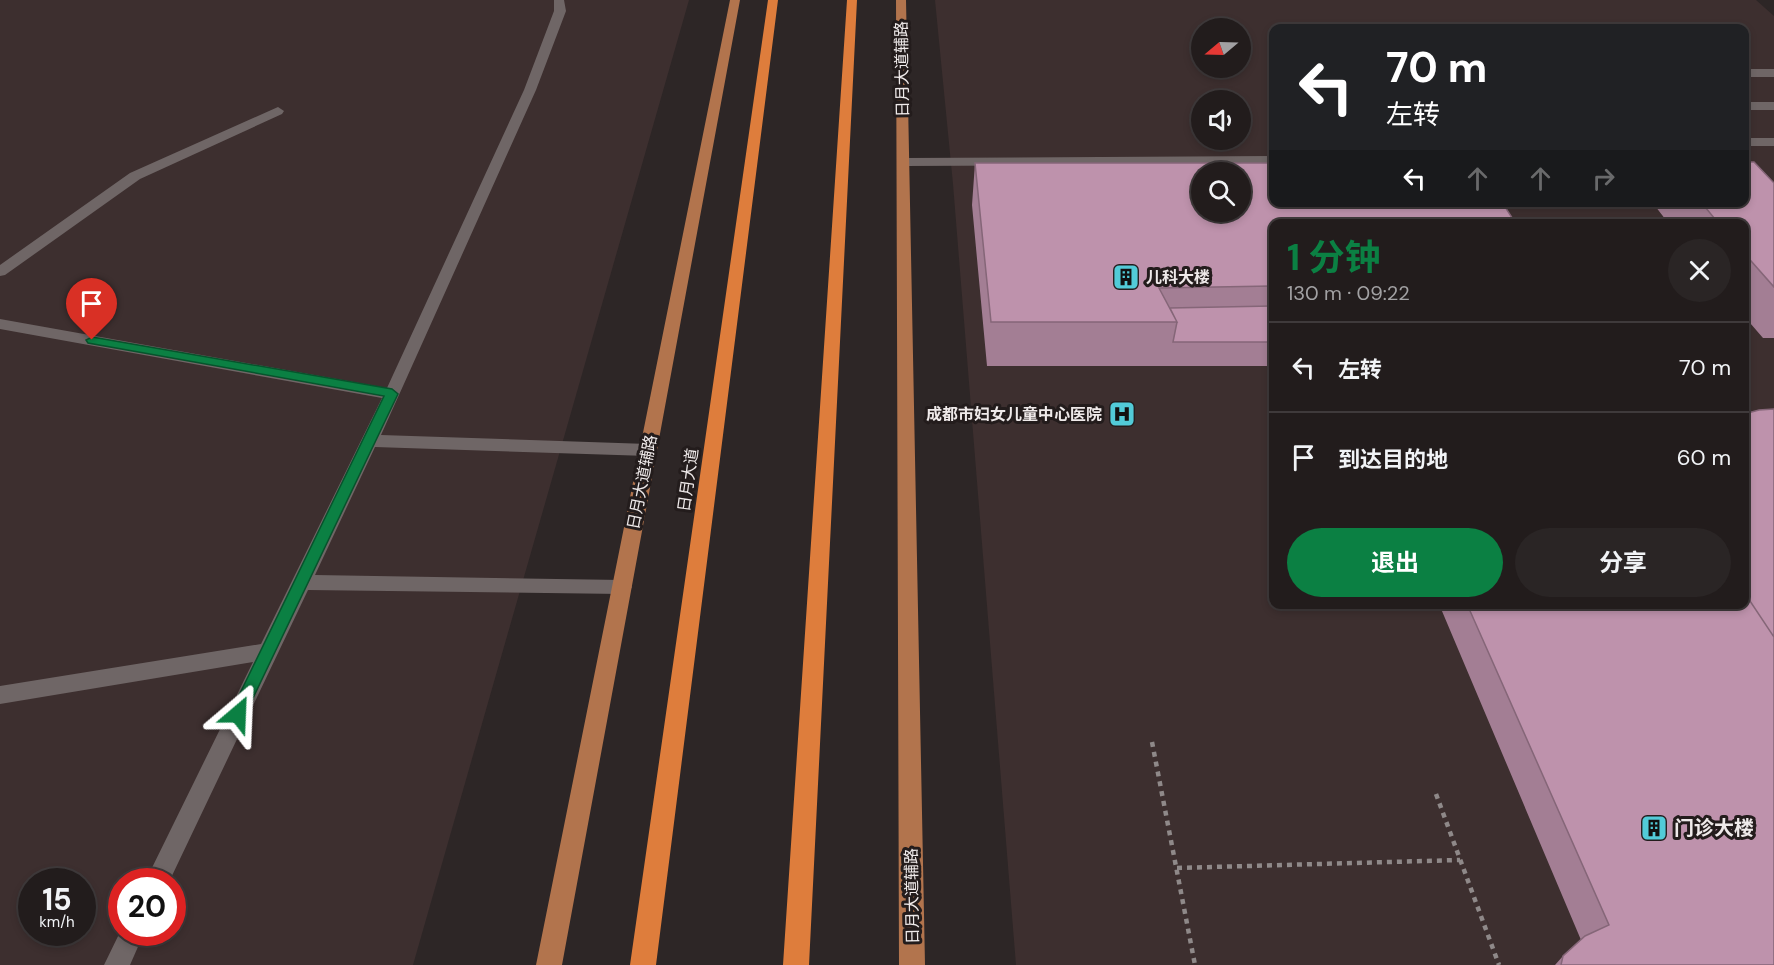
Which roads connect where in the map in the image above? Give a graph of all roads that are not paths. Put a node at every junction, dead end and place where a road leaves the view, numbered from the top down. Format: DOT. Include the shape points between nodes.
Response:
graph roads {
  1 [pos="559,0"];
  2 [pos="735,0"];
  3 [pos="773,0"];
  4 [pos="852,0"];
  5 [pos="901,0"];
  6 [pos="1749,73"];
  7 [pos="1774,73"];
  8 [pos="1749,106"];
  9 [pos="1774,106"];
  10 [pos="278,111"];
  11 [pos="1749,142"];
  12 [pos="1774,142"];
  13 [pos="1269,160"];
  14 [pos="904,162"];
  15 [pos="0,272"];
  16 [pos="0,324"];
  17 [pos="392,394"];
  18 [pos="369,441"];
  19 [pos="648,450"];
  20 [pos="302,582"];
  21 [pos="622,587"];
  22 [pos="268,651"];
  23 [pos="0,695"];
  24 [pos="164,868"];
  25 [pos="126,946"];
  26 [pos="117,965"];
  27 [pos="549,965"];
  28 [pos="643,965"];
  29 [pos="796,965"];
  30 [pos="912,965"];
  1 -- 17 [label="street" via="560,11 530,90"];
  2 -- 19 [label="main road, 日月大道辅路"];
  3 -- 28 [label="highway, 日月大道"];
  4 -- 29 [label="highway"];
  5 -- 14 [label="main road, 日月大道辅路"];
  6 -- 7 [label="street"];
  8 -- 9 [label="street"];
  10 -- 15 [label="street" via="135,176"];
  11 -- 12 [label="street"];
  13 -- 14 [label="street"];
  14 -- 30 [label="main road, 日月大道辅路"];
  16 -- 17 [label="street"];
  17 -- 18 [label="street"];
  18 -- 19 [label="street"];
  18 -- 20 [label="street"];
  19 -- 21 [label="main road, 日月大道辅路"];
  20 -- 21 [label="street"];
  20 -- 22 [label="street"];
  21 -- 27 [label="main road, 日月大道辅路"];
  22 -- 23 [label="street"];
  22 -- 24 [label="street"];
  25 -- 26 [label="street"];
}
